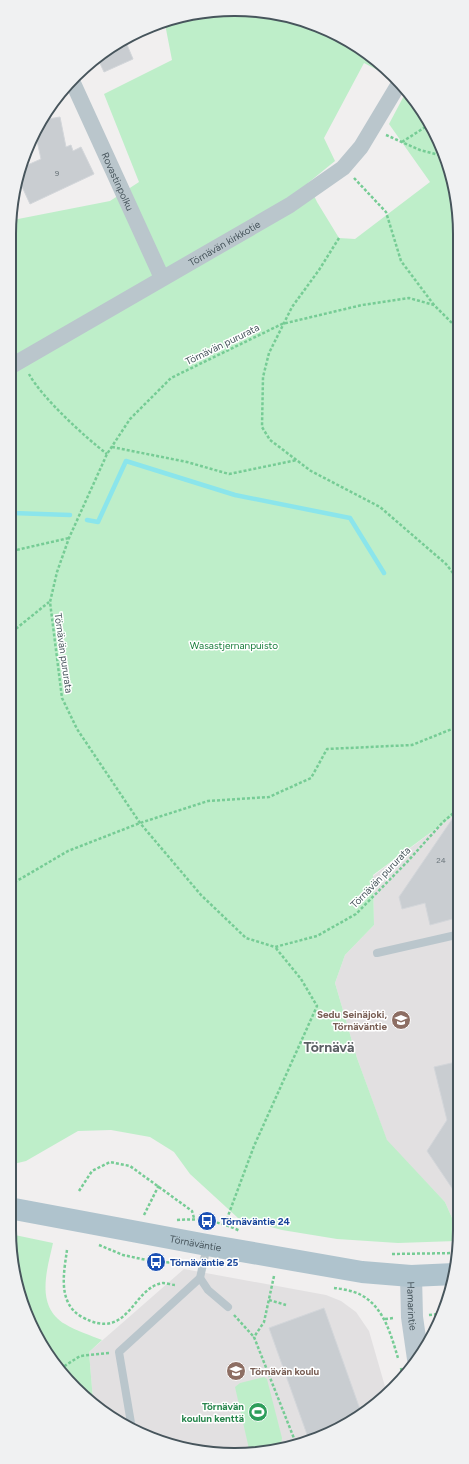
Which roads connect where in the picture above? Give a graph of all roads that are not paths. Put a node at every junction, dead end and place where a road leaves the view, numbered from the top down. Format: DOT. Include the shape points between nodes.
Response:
graph roads {
  1 [pos="74,86"];
  2 [pos="397,88"];
  3 [pos="162,278"];
  4 [pos="17,362"];
  5 [pos="453,936"];
  6 [pos="377,954"];
  7 [pos="16,1210"];
  8 [pos="205,1255"];
  9 [pos="450,1262"];
  10 [pos="411,1276"];
  11 [pos="200,1278"];
  12 [pos="228,1307"];
  13 [pos="405,1362"];
  14 [pos="131,1422"];
  1 -- 3 [label="street, Rovastinpolku"];
  2 -- 3 [label="street, Törnävän kirkkotie" via="361,147 343,168 290,205"];
  3 -- 4 [label="street, Törnävän kirkkotie"];
  5 -- 6 [label="lane"];
  7 -- 8 [label="main road, Törnäväntie"];
  8 -- 10 [label="main road, Törnäväntie"];
  8 -- 11 [label="lane"];
  9 -- 10 [label="main road, Törnäväntie"];
  10 -- 13 [label="main road, Hamarintie" via="412,1317"];
  11 -- 12 [label="lane" via="208,1290"];
  11 -- 14 [label="lane" via="120,1352"];
}
